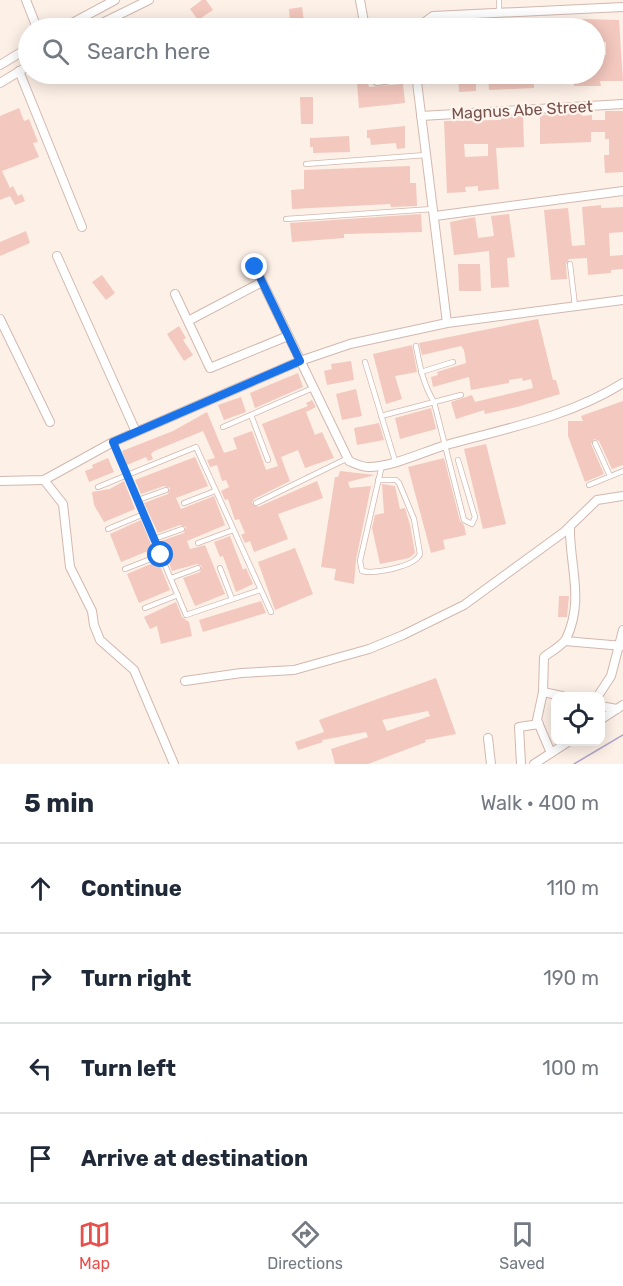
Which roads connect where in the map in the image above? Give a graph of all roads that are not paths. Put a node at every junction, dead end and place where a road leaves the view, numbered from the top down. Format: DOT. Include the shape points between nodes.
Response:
graph roads {
  1 [pos="26,0"];
  2 [pos="115,0"];
  3 [pos="149,0"];
  4 [pos="360,0"];
  5 [pos="499,0"];
  6 [pos="623,7"];
  7 [pos="498,12"];
  8 [pos="33,18"];
  9 [pos="82,18"];
  10 [pos="112,18"];
  11 [pos="363,18"];
  12 [pos="430,18"];
  13 [pos="18,54"];
  14 [pos="0,65"];
  15 [pos="18,72"];
  16 [pos="0,83"];
  17 [pos="24,84"];
  18 [pos="417,84"];
  19 [pos="623,104"];
  20 [pos="421,116"];
  21 [pos="426,155"];
  22 [pos="306,164"];
  23 [pos="623,191"];
  24 [pos="434,212"];
  25 [pos="286,219"];
  26 [pos="82,226"];
  27 [pos="57,256"];
  28 [pos="570,264"];
  29 [pos="255,267"];
  30 [pos="262,282"];
  31 [pos="175,294"];
  32 [pos="623,301"];
  33 [pos="575,306"];
  34 [pos="0,320"];
  35 [pos="188,321"];
  36 [pos="447,323"];
  37 [pos="288,336"];
  38 [pos="417,346"];
  39 [pos="300,361"];
  40 [pos="365,362"];
  41 [pos="453,362"];
  42 [pos="421,372"];
  43 [pos="623,383"];
  44 [pos="313,388"];
  45 [pos="461,395"];
  46 [pos="434,402"];
  47 [pos="250,415"];
  48 [pos="381,416"];
  49 [pos="50,422"];
  50 [pos="223,427"];
  51 [pos="136,432"];
  52 [pos="113,442"];
  53 [pos="595,443"];
  54 [pos="445,446"];
  55 [pos="348,458"];
  56 [pos="268,460"];
  57 [pos="458,460"];
  58 [pos="394,461"];
  59 [pos="382,465"];
  60 [pos="623,471"];
  61 [pos="127,474"];
  62 [pos="610,476"];
  63 [pos="45,480"];
  64 [pos="378,480"];
  65 [pos="0,481"];
  66 [pos="589,485"];
  67 [pos="98,487"];
  68 [pos="165,490"];
  69 [pos="215,491"];
  70 [pos="623,496"];
  71 [pos="138,500"];
  72 [pos="184,503"];
  73 [pos="256,503"];
  74 [pos="144,514"];
  75 [pos="570,527"];
  76 [pos="108,529"];
  77 [pos="182,529"];
  78 [pos="233,530"];
  79 [pos="154,540"];
  80 [pos="198,543"];
  81 [pos="161,555"];
  82 [pos="198,568"];
  83 [pos="220,568"];
  84 [pos="125,569"];
  85 [pos="171,578"];
  86 [pos="260,590"];
  87 [pos="178,595"];
  88 [pos="232,599"];
  89 [pos="145,608"];
  90 [pos="271,612"];
  91 [pos="623,630"];
  92 [pos="565,641"];
  93 [pos="621,646"];
  94 [pos="185,681"];
  95 [pos="543,692"];
  96 [pos="601,692"];
  97 [pos="551,694"];
  98 [pos="605,706"];
  99 [pos="620,707"];
  100 [pos="605,717"];
  101 [pos="539,724"];
  102 [pos="488,738"];
  103 [pos="561,746"];
  104 [pos="551,753"];
  105 [pos="174,764"];
  106 [pos="491,764"];
  107 [pos="521,764"];
  108 [pos="534,764"];
  1 -- 8 [label="street"];
  2 -- 9 [label="street"];
  3 -- 10 [label="street"];
  4 -- 11 [label="street"];
  5 -- 7 [label="lane"];
  6 -- 7 [label="street"];
  7 -- 12 [label="street"];
  13 -- 14 [label="street"];
  15 -- 16 [label="street"];
  17 -- 26 [label="street"];
  18 -- 20 [label="street"];
  19 -- 20 [label="street, Magnus Abe Street"];
  20 -- 21 [label="street"];
  21 -- 22 [label="lane"];
  21 -- 24 [label="street"];
  23 -- 24 [label="street"];
  24 -- 25 [label="lane"];
  24 -- 36 [label="street"];
  27 -- 51 [label="street"];
  28 -- 33 [label="lane"];
  29 -- 30 [label="street"];
  30 -- 35 [label="street"];
  30 -- 37 [label="street"];
  31 -- 35 [label="street"];
  32 -- 33 [label="street"];
  33 -- 36 [label="street"];
  34 -- 49 [label="street"];
  35 -- 37 [label="street" via="210,368"];
  36 -- 39 [label="street" via="350,344"];
  37 -- 39 [label="street"];
  38 -- 42 [label="lane"];
  39 -- 44 [label="street"];
  39 -- 51 [label="street"];
  40 -- 48 [label="lane"];
  41 -- 42 [label="lane"];
  42 -- 46 [label="lane"];
  43 -- 54 [label="street" via="546,419"];
  44 -- 47 [label="lane"];
  44 -- 55 [label="street"];
  45 -- 46 [label="lane"];
  46 -- 48 [label="lane"];
  46 -- 54 [label="lane"];
  47 -- 50 [label="lane"];
  47 -- 56 [label="lane"];
  48 -- 58 [label="lane"];
  51 -- 52 [label="street"];
  52 -- 61 [label="lane"];
  52 -- 63 [label="street"];
  53 -- 62 [label="lane"];
  54 -- 57 [label="lane" via="464,520 472,524 475,517"];
  54 -- 58 [label="street"];
  55 -- 59 [label="street" via="359,465"];
  55 -- 73 [label="lane"];
  58 -- 59 [label="street"];
  59 -- 64 [label="lane"];
  60 -- 62 [label="lane"];
  61 -- 67 [label="lane"];
  61 -- 69 [label="lane" via="196,447"];
  61 -- 71 [label="lane"];
  62 -- 66 [label="lane"];
  63 -- 65 [label="street"];
  63 -- 105 [label="street" via="63,504 70,567 92,611 93,625 100,640 134,670"];
  64 -- 64 [label="lane" via="399,483 414,519 420,554 413,562 362,571 360,561"];
  68 -- 71 [label="lane"];
  69 -- 72 [label="lane"];
  69 -- 78 [label="lane"];
  70 -- 75 [label="street" via="597,500"];
  71 -- 74 [label="lane"];
  74 -- 76 [label="lane"];
  74 -- 79 [label="lane"];
  75 -- 92 [label="street" via="576,580"];
  75 -- 94 [label="street" via="464,605 369,649 294,670"];
  77 -- 79 [label="lane"];
  78 -- 80 [label="lane"];
  78 -- 86 [label="lane"];
  79 -- 81 [label="lane"];
  81 -- 84 [label="lane"];
  81 -- 85 [label="lane"];
  82 -- 85 [label="lane"];
  83 -- 88 [label="lane"];
  85 -- 87 [label="lane"];
  86 -- 88 [label="lane"];
  86 -- 90 [label="lane"];
  87 -- 88 [label="lane" via="186,615"];
  87 -- 89 [label="lane"];
  91 -- 93 [label="street"];
  92 -- 93 [label="street"];
  92 -- 95 [label="street" via="544,657"];
  93 -- 96 [label="street" via="611,676"];
  95 -- 97 [label="street"];
  95 -- 101 [label="street"];
  98 -- 99 [label="street"];
  99 -- 100 [label="street"];
  101 -- 104 [label="street"];
  101 -- 107 [label="street" via="519,727"];
  102 -- 106 [label="street"];
  103 -- 104 [label="street"];
  104 -- 108 [label="street"];
}
